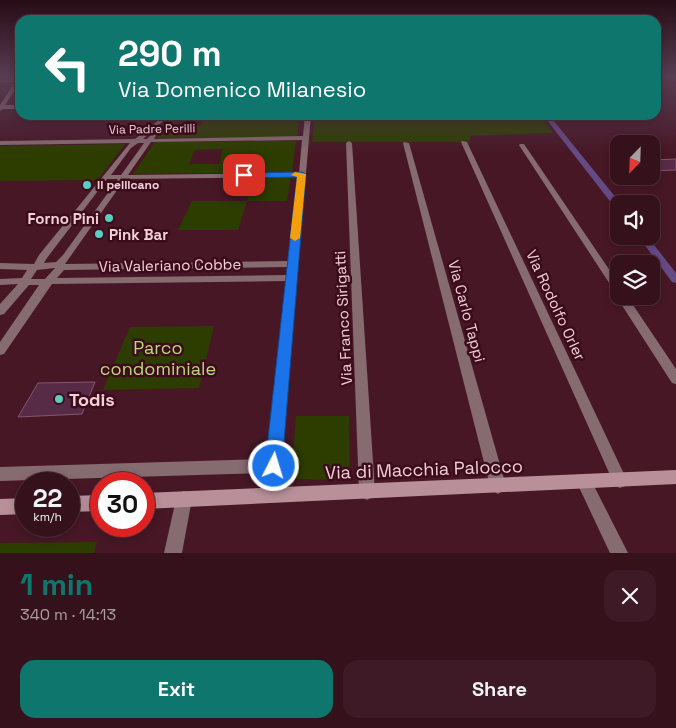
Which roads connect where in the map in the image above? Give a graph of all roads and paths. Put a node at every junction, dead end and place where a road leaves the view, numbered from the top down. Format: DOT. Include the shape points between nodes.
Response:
graph roads {
  1 [pos="15,107"];
  2 [pos="0,108"];
  3 [pos="160,120"];
  4 [pos="161,120"];
  5 [pos="307,120"];
  6 [pos="305,138"];
  7 [pos="136,140"];
  8 [pos="151,140"];
  9 [pos="464,142"];
  10 [pos="0,143"];
  11 [pos="349,143"];
  12 [pos="406,143"];
  13 [pos="522,145"];
  14 [pos="302,174"];
  15 [pos="105,177"];
  16 [pos="125,177"];
  17 [pos="292,264"];
  18 [pos="0,266"];
  19 [pos="58,267"];
  20 [pos="29,274"];
  21 [pos="291,278"];
  22 [pos="610,278"];
  23 [pos="0,282"];
  24 [pos="47,282"];
  25 [pos="627,305"];
  26 [pos="0,312"];
  27 [pos="0,351"];
  28 [pos="676,380"];
  29 [pos="274,466"];
  30 [pos="0,474"];
  31 [pos="676,477"];
  32 [pos="620,480"];
  33 [pos="585,483"];
  34 [pos="498,486"];
  35 [pos="367,492"];
  36 [pos="271,496"];
  37 [pos="184,499"];
  38 [pos="155,500"];
  39 [pos="15,507"];
  40 [pos="0,508"];
  41 [pos="173,553"];
  42 [pos="619,553"];
  1 -- 2 [label="street"];
  3 -- 7 [label="street"];
  4 -- 8 [label="street"];
  5 -- 6 [label="street"];
  6 -- 8 [label="street, Via Padre Perilli"];
  6 -- 14 [label="street"];
  7 -- 8 [label="street, Via Padre Perilli"];
  7 -- 10 [label="street, Via Padre Perilli"];
  7 -- 15 [label="street"];
  8 -- 16 [label="street"];
  9 -- 32 [label="street, Via Rodolfo Orler"];
  11 -- 35 [label="street, Via Franco Sirigatti"];
  12 -- 34 [label="street, Via Carlo Tappi"];
  13 -- 22 [label="street"];
  14 -- 16 [label="street"];
  14 -- 17 [label="street"];
  15 -- 16 [label="street"];
  15 -- 20 [label="street"];
  16 -- 19 [label="street"];
  17 -- 19 [label="street, Via Valeriano Cobbe"];
  17 -- 21 [label="street"];
  18 -- 20 [label="street, Via Valeriano Cobbe"];
  19 -- 20 [label="street, Via Valeriano Cobbe"];
  19 -- 24 [label="street"];
  20 -- 23 [label="street, Via Valeriano Cobbe"];
  20 -- 24 [label="street, Via Valeriano Cobbe"];
  20 -- 26 [label="street"];
  21 -- 24 [label="street, Via Valeriano Cobbe"];
  21 -- 29 [label="street"];
  24 -- 27 [label="street"];
  25 -- 28 [label="street"];
  29 -- 30 [label="street"];
  29 -- 36 [label="street"];
  31 -- 32 [label="street, Via di Macchia Palocco"];
  32 -- 33 [label="street, Via di Macchia Palocco"];
  33 -- 34 [label="street, Via di Macchia Palocco"];
  33 -- 42 [label="street"];
  34 -- 35 [label="street, Via di Macchia Palocco"];
  35 -- 36 [label="street, Via di Macchia Palocco"];
  36 -- 37 [label="street, Via di Macchia Palocco"];
  37 -- 38 [label="street, Via di Macchia Palocco"];
  37 -- 41 [label="street"];
  39 -- 40 [label="street"];
}
